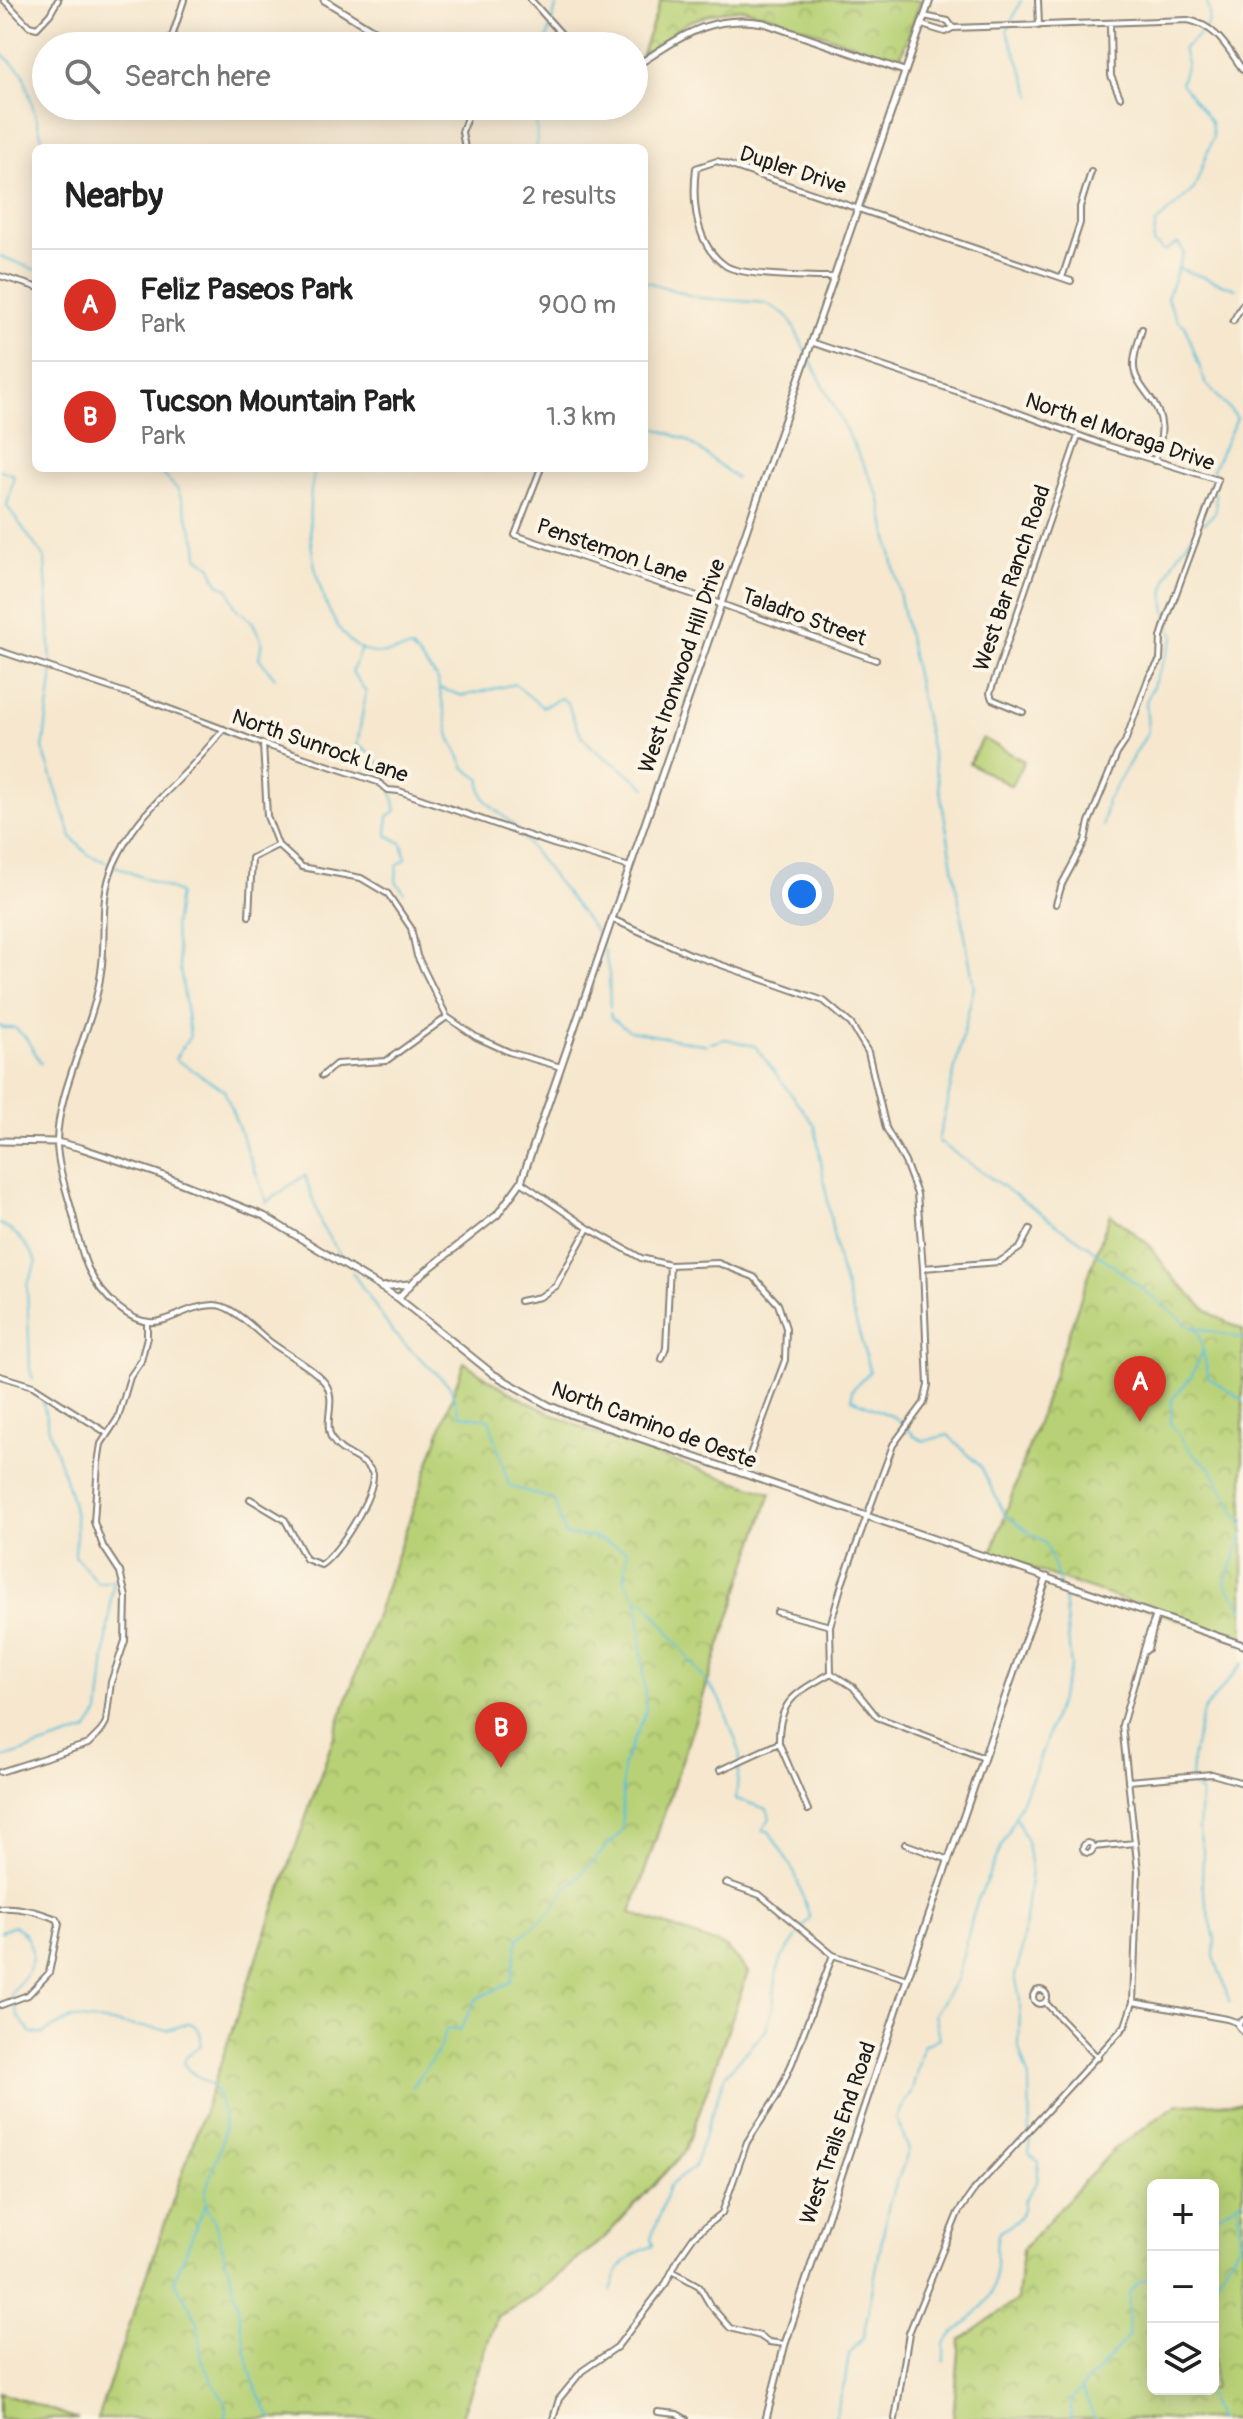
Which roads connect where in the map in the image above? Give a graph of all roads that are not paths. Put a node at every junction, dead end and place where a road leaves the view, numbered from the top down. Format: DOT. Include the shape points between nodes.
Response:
graph roads {
  1 [pos="4,0"];
  2 [pos="58,0"];
  3 [pos="184,0"];
  4 [pos="324,0"];
  5 [pos="531,0"];
  6 [pos="930,0"];
  7 [pos="1038,0"];
  8 [pos="924,16"];
  9 [pos="921,24"];
  10 [pos="1110,24"];
  11 [pos="1039,26"];
  12 [pos="953,28"];
  13 [pos="174,32"];
  14 [pos="374,32"];
  15 [pos="560,32"];
  16 [pos="648,58"];
  17 [pos="1243,70"];
  18 [pos="904,71"];
  19 [pos="1120,97"];
  20 [pos="466,120"];
  21 [pos="464,144"];
  22 [pos="1091,172"];
  23 [pos="857,208"];
  24 [pos="0,276"];
  25 [pos="833,277"];
  26 [pos="1062,278"];
  27 [pos="1071,281"];
  28 [pos="32,286"];
  29 [pos="1243,304"];
  30 [pos="1233,321"];
  31 [pos="1142,329"];
  32 [pos="811,342"];
  33 [pos="1078,436"];
  34 [pos="1154,461"];
  35 [pos="539,472"];
  36 [pos="721,604"];
  37 [pos="0,651"];
  38 [pos="876,660"];
  39 [pos="1023,712"];
  40 [pos="224,729"];
  41 [pos="263,744"];
  42 [pos="278,845"];
  43 [pos="630,867"];
  44 [pos="1056,904"];
  45 [pos="249,916"];
  46 [pos="612,919"];
  47 [pos="447,1017"];
  48 [pos="561,1067"];
  49 [pos="322,1076"];
  50 [pos="0,1141"];
  51 [pos="57,1142"];
  52 [pos="521,1182"];
  53 [pos="588,1228"];
  54 [pos="1030,1229"];
  55 [pos="670,1265"];
  56 [pos="923,1268"];
  57 [pos="412,1282"];
  58 [pos="379,1286"];
  59 [pos="398,1298"];
  60 [pos="520,1301"];
  61 [pos="147,1323"];
  62 [pos="662,1359"];
  63 [pos="0,1376"];
  64 [pos="107,1433"];
  65 [pos="743,1474"];
  66 [pos="250,1499"];
  67 [pos="867,1518"];
  68 [pos="1047,1577"];
  69 [pos="777,1612"];
  70 [pos="1156,1615"];
  71 [pos="830,1626"];
  72 [pos="1243,1645"];
  73 [pos="831,1673"];
  74 [pos="779,1743"];
  75 [pos="984,1758"];
  76 [pos="720,1770"];
  77 [pos="0,1772"];
  78 [pos="1128,1781"];
  79 [pos="1243,1783"];
  80 [pos="808,1810"];
  81 [pos="1135,1843"];
  82 [pos="905,1844"];
  83 [pos="1093,1847"];
  84 [pos="949,1860"];
  85 [pos="726,1883"];
  86 [pos="0,1908"];
  87 [pos="833,1955"];
  88 [pos="907,1979"];
  89 [pos="1045,2002"];
  90 [pos="1133,2002"];
  91 [pos="1,2005"];
  92 [pos="1241,2021"];
  93 [pos="1243,2032"];
  94 [pos="1098,2058"];
  95 [pos="674,2272"];
  96 [pos="785,2344"];
  97 [pos="658,2412"];
  98 [pos="553,2419"];
  99 [pos="686,2419"];
  100 [pos="766,2419"];
  101 [pos="895,2419"];
  1 -- 2 [label="street" via="37,28"];
  3 -- 13 [label="street"];
  4 -- 14 [label="street"];
  5 -- 15 [label="street"];
  6 -- 8 [label="street, West Ironwood Hill Drive"];
  7 -- 11 [label="street"];
  8 -- 9 [label="street, West Ironwood Hill Drive"];
  8 -- 12 [label="street" via="948,21"];
  9 -- 12 [label="street" via="945,32"];
  9 -- 18 [label="street, West Ironwood Hill Drive"];
  10 -- 11 [label="street"];
  10 -- 17 [label="street" via="1202,23 1216,32"];
  10 -- 19 [label="street" via="1111,76"];
  11 -- 12 [label="street"];
  16 -- 18 [label="street" via="691,31 744,19"];
  18 -- 23 [label="street, West Ironwood Hill Drive"];
  20 -- 21 [label="street"];
  22 -- 26 [label="street"];
  23 -- 25 [label="street, West Ironwood Hill Drive"];
  23 -- 25 [label="street, Dupler Drive" via="717,161 696,168 693,193 703,241 727,267"];
  23 -- 26 [label="street"];
  24 -- 28 [label="street"];
  25 -- 32 [label="street, West Ironwood Hill Drive"];
  26 -- 27 [label="street"];
  29 -- 30 [label="street"];
  31 -- 34 [label="street" via="1134,371 1162,420 1163,439"];
  32 -- 33 [label="street, North el Moraga Drive"];
  32 -- 36 [label="street, West Ironwood Hill Drive"];
  33 -- 34 [label="street, North el Moraga Drive"];
  33 -- 39 [label="street, West Bar Ranch Road" via="990,693 992,699"];
  34 -- 44 [label="street, North el Moraga Drive" via="1218,480 1167,618 1160,660"];
  35 -- 36 [label="street, Penstemon Lane" via="515,535"];
  36 -- 38 [label="street, Taladro Street"];
  36 -- 43 [label="street, West Ironwood Hill Drive"];
  37 -- 40 [label="street, North Sunrock Lane"];
  40 -- 41 [label="street, North Sunrock Lane"];
  40 -- 51 [label="street" via="145,811 113,866 102,915 102,969"];
  41 -- 42 [label="street" via="267,816"];
  41 -- 43 [label="street, North Sunrock Lane"];
  42 -- 45 [label="street" via="252,858"];
  42 -- 47 [label="street" via="302,867 361,878 388,894 411,928 417,956"];
  43 -- 46 [label="street, West Ironwood Hill Drive"];
  46 -- 48 [label="street, West Ironwood Hill Drive"];
  46 -- 56 [label="street" via="690,954 824,1001 851,1024 868,1052 886,1128 917,1194"];
  47 -- 48 [label="street" via="509,1052"];
  47 -- 49 [label="street" via="386,1061 336,1064"];
  48 -- 52 [label="street, West Ironwood Hill Drive"];
  50 -- 51 [label="street, North Camino de Oeste"];
  51 -- 58 [label="street, North Camino de Oeste" via="156,1173 264,1216"];
  51 -- 61 [label="street" via="88,1272 119,1308"];
  52 -- 53 [label="street"];
  52 -- 57 [label="street, West Ironwood Hill Drive" via="497,1215"];
  53 -- 55 [label="street" via="641,1258"];
  53 -- 60 [label="street" via="556,1286"];
  54 -- 56 [label="street" via="1020,1248 999,1262"];
  55 -- 62 [label="street"];
  55 -- 65 [label="street" via="718,1263 754,1277 778,1304 786,1328 785,1360"];
  56 -- 67 [label="street" via="928,1385 924,1403 893,1445"];
  57 -- 58 [label="street"];
  57 -- 59 [label="street, West Ironwood Hill Drive"];
  58 -- 59 [label="street, North Camino de Oeste"];
  59 -- 65 [label="street, North Camino de Oeste" via="493,1374 548,1405"];
  61 -- 64 [label="street" via="141,1361"];
  61 -- 66 [label="street" via="214,1305 235,1313 322,1379 330,1398 333,1440 371,1468 374,1479 351,1528 321,1565 306,1559 292,1528 277,1513"];
  63 -- 64 [label="street" via="33,1386"];
  64 -- 77 [label="street" via="99,1453 94,1522 120,1572 126,1597 125,1641 111,1682 106,1722 88,1744"];
  65 -- 67 [label="street, North Camino de Oeste"];
  67 -- 68 [label="street, North Camino de Oeste"];
  67 -- 71 [label="street"];
  68 -- 70 [label="street, North Camino de Oeste"];
  68 -- 75 [label="street, West Trails End Road"];
  69 -- 71 [label="street"];
  70 -- 72 [label="street, North Camino de Oeste"];
  70 -- 78 [label="street" via="1122,1725"];
  71 -- 73 [label="street"];
  73 -- 74 [label="street" via="793,1695 778,1723"];
  73 -- 75 [label="street" via="853,1687 877,1717"];
  74 -- 76 [label="street"];
  74 -- 80 [label="street"];
  75 -- 84 [label="street, West Trails End Road"];
  78 -- 79 [label="street" via="1212,1774"];
  78 -- 81 [label="street"];
  81 -- 83 [label="street"];
  81 -- 90 [label="street"];
  82 -- 84 [label="street"];
  84 -- 88 [label="street, West Trails End Road"];
  85 -- 87 [label="street" via="760,1895"];
  86 -- 91 [label="street" via="52,1916 59,1924 49,1973 28,1995"];
  87 -- 88 [label="street"];
  87 -- 95 [label="street" via="776,2098 747,2142 722,2213 694,2236"];
  88 -- 96 [label="street, West Trails End Road"];
  89 -- 94 [label="street"];
  90 -- 92 [label="street"];
  90 -- 94 [label="street" via="1125,2026"];
  92 -- 93 [label="street"];
  94 -- 101 [label="street" via="958,2213 909,2333"];
  95 -- 96 [label="street" via="699,2286 730,2328"];
  95 -- 98 [label="street" via="617,2347 582,2371 562,2395"];
  96 -- 100 [label="street, West Trails End Road"];
  97 -- 99 [label="street"];
}
